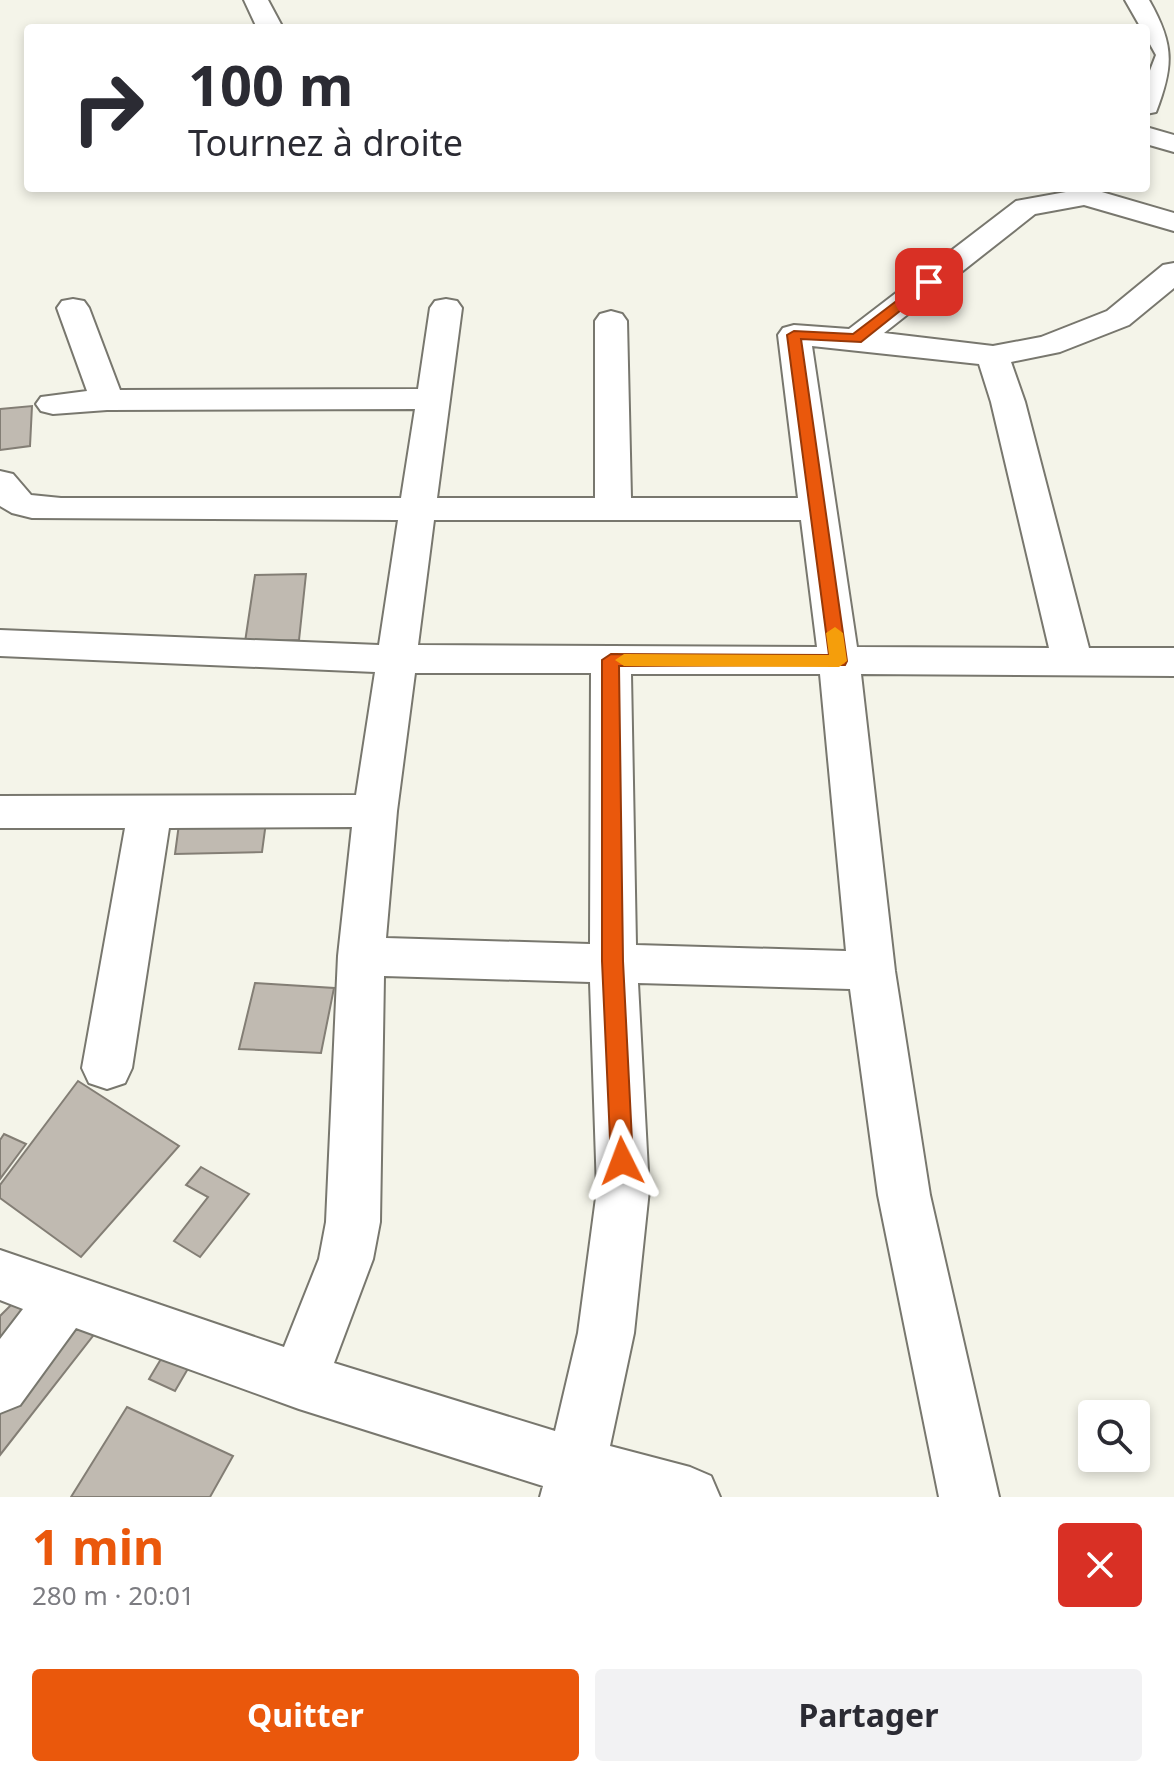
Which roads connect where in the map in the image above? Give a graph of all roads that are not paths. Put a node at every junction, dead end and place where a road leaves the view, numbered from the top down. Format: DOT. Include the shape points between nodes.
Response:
graph roads {
  1 [pos="256,0"];
  2 [pos="1137,0"];
  3 [pos="268,24"];
  4 [pos="1150,95"];
  5 [pos="1150,136"];
  6 [pos="1174,144"];
  7 [pos="1054,194"];
  8 [pos="1174,222"];
  9 [pos="1174,272"];
  10 [pos="73,308"];
  11 [pos="446,308"];
  12 [pos="611,321"];
  13 [pos="856,339"];
  14 [pos="993,356"];
  15 [pos="432,399"];
  16 [pos="107,400"];
  17 [pos="53,404"];
  18 [pos="0,482"];
  19 [pos="416,509"];
  20 [pos="613,509"];
  21 [pos="818,509"];
  22 [pos="0,643"];
  23 [pos="398,659"];
  24 [pos="611,660"];
  25 [pos="839,661"];
  26 [pos="1072,661"];
  27 [pos="1174,662"];
  28 [pos="150,811"];
  29 [pos="375,811"];
  30 [pos="0,812"];
  31 [pos="361,956"];
  32 [pos="613,961"];
  33 [pos="871,971"];
  34 [pos="107,1068"];
  35 [pos="0,1275"];
  36 [pos="65,1297"];
  37 [pos="299,1381"];
  38 [pos="0,1385"];
  39 [pos="575,1483"];
  40 [pos="690,1497"];
  41 [pos="969,1497"];
  1 -- 3 [label="street"];
  2 -- 4 [label="street" via="1169,55"];
  5 -- 6 [label="street"];
  7 -- 8 [label="street" via="1085,196"];
  7 -- 13 [label="street" via="1026,207"];
  9 -- 14 [label="street" via="1118,318 1049,345"];
  10 -- 16 [label="street"];
  11 -- 15 [label="street"];
  12 -- 20 [label="street"];
  13 -- 14 [label="street"];
  13 -- 21 [label="street" via="794,335"];
  14 -- 26 [label="street"];
  15 -- 16 [label="street"];
  15 -- 19 [label="street"];
  16 -- 17 [label="street"];
  18 -- 19 [label="street" via="14,502 61,509"];
  19 -- 20 [label="street"];
  19 -- 23 [label="street"];
  20 -- 21 [label="street"];
  21 -- 25 [label="street"];
  22 -- 23 [label="street"];
  23 -- 24 [label="street"];
  23 -- 29 [label="street"];
  24 -- 25 [label="street"];
  24 -- 32 [label="street"];
  25 -- 26 [label="street"];
  25 -- 33 [label="street"];
  26 -- 27 [label="street"];
  28 -- 29 [label="street"];
  28 -- 30 [label="street"];
  28 -- 34 [label="street"];
  29 -- 31 [label="street"];
  31 -- 32 [label="street"];
  31 -- 37 [label="street" via="353,1222 346,1259"];
  32 -- 33 [label="street"];
  32 -- 39 [label="street" via="623,1190 606,1333"];
  33 -- 41 [label="street" via="904,1195"];
  35 -- 36 [label="street"];
  36 -- 37 [label="street"];
  36 -- 38 [label="street"];
  37 -- 39 [label="street"];
  39 -- 40 [label="street"];
}
